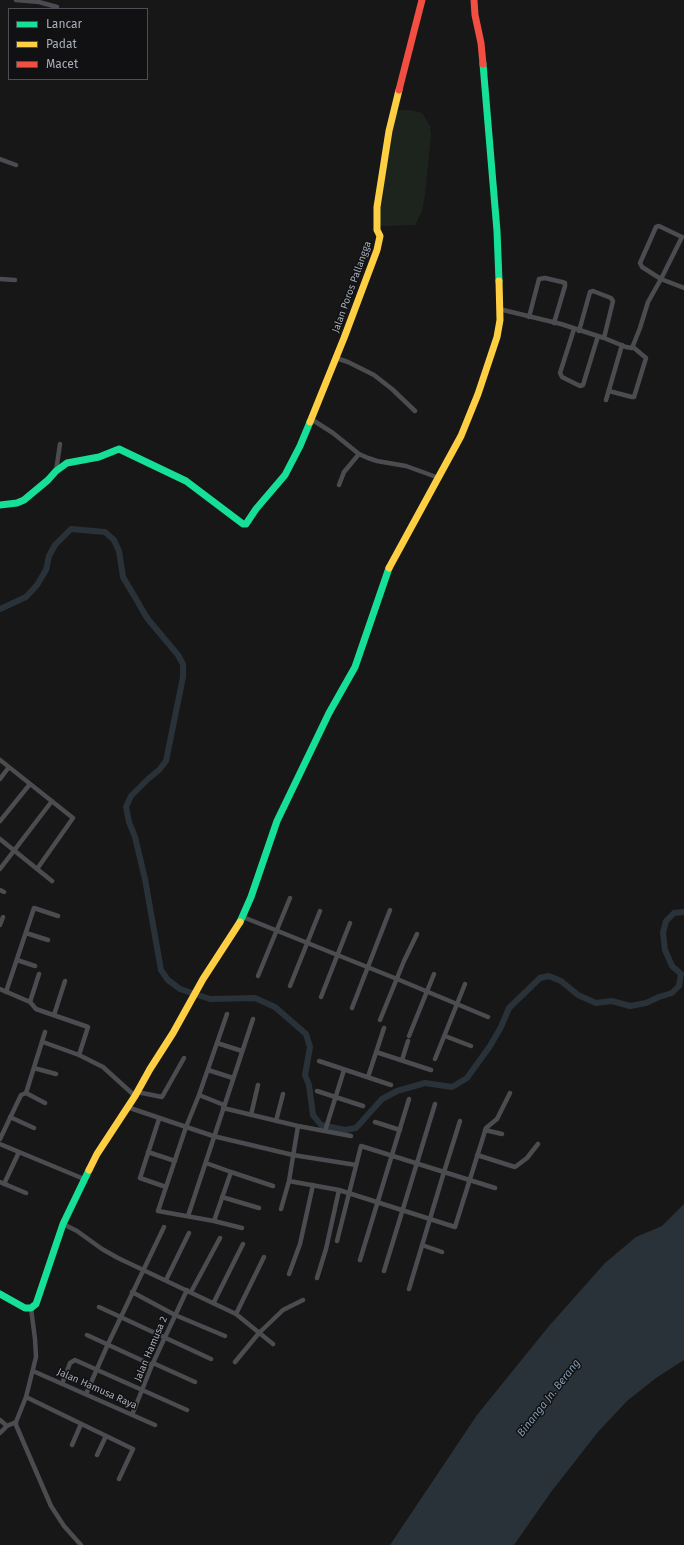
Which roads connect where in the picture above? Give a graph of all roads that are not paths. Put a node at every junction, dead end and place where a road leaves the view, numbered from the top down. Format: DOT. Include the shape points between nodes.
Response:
graph roads {
  1 [pos="16,0"];
  2 [pos="422,0"];
  3 [pos="474,0"];
  4 [pos="57,7"];
  5 [pos="0,159"];
  6 [pos="16,166"];
  7 [pos="683,238"];
  8 [pos="0,279"];
  9 [pos="661,279"];
  10 [pos="15,280"];
  11 [pos="684,288"];
  12 [pos="499,308"];
  13 [pos="529,317"];
  14 [pos="554,323"];
  15 [pos="576,330"];
  16 [pos="598,336"];
  17 [pos="604,338"];
  18 [pos="622,345"];
  19 [pos="633,347"];
  20 [pos="336,358"];
  21 [pos="609,391"];
  22 [pos="606,400"];
  23 [pos="415,411"];
  24 [pos="310,419"];
  25 [pos="60,444"];
  26 [pos="359,454"];
  27 [pos="56,471"];
  28 [pos="439,478"];
  29 [pos="339,485"];
  30 [pos="0,505"];
  31 [pos="0,760"];
  32 [pos="9,767"];
  33 [pos="0,779"];
  34 [pos="30,784"];
  35 [pos="52,801"];
  36 [pos="0,821"];
  37 [pos="0,839"];
  38 [pos="14,850"];
  39 [pos="0,868"];
  40 [pos="37,869"];
  41 [pos="52,882"];
  42 [pos="290,898"];
  43 [pos="390,910"];
  44 [pos="320,911"];
  45 [pos="58,916"];
  46 [pos="3,917"];
  47 [pos="242,917"];
  48 [pos="350,923"];
  49 [pos="0,925"];
  50 [pos="276,931"];
  51 [pos="26,933"];
  52 [pos="417,934"];
  53 [pos="48,940"];
  54 [pos="307,943"];
  55 [pos="337,955"];
  56 [pos="17,960"];
  57 [pos="35,966"];
  58 [pos="368,968"];
  59 [pos="38,974"];
  60 [pos="434,974"];
  61 [pos="258,976"];
  62 [pos="398,979"];
  63 [pos="65,981"];
  64 [pos="465,984"];
  65 [pos="290,986"];
  66 [pos="0,989"];
  67 [pos="427,991"];
  68 [pos="6,992"];
  69 [pos="321,997"];
  70 [pos="30,1002"];
  71 [pos="457,1004"];
  72 [pos="352,1008"];
  73 [pos="227,1014"];
  74 [pos="54,1015"];
  75 [pos="488,1017"];
  76 [pos="253,1020"];
  77 [pos="380,1020"];
  78 [pos="384,1028"];
  79 [pos="45,1032"];
  80 [pos="445,1036"];
  81 [pos="43,1042"];
  82 [pos="217,1043"];
  83 [pos="471,1046"];
  84 [pos="242,1051"];
  85 [pos="376,1052"];
  86 [pos="79,1055"];
  87 [pos="184,1058"];
  88 [pos="435,1058"];
  89 [pos="402,1060"];
  90 [pos="319,1062"];
  91 [pos="34,1068"];
  92 [pos="208,1070"];
  93 [pos="344,1070"];
  94 [pos="431,1070"];
  95 [pos="56,1074"];
  96 [pos="232,1078"];
  97 [pos="368,1078"];
  98 [pos="258,1085"];
  99 [pos="391,1085"];
  100 [pos="317,1091"];
  101 [pos="26,1093"];
  102 [pos="510,1093"];
  103 [pos="136,1094"];
  104 [pos="283,1094"];
  105 [pos="199,1095"];
  106 [pos="335,1097"];
  107 [pos="409,1100"];
  108 [pos="45,1104"];
  109 [pos="435,1104"];
  110 [pos="223,1106"];
  111 [pos="363,1106"];
  112 [pos="127,1107"];
  113 [pos="251,1115"];
  114 [pos="10,1117"];
  115 [pos="159,1119"];
  116 [pos="276,1121"];
  117 [pos="460,1121"];
  118 [pos="375,1122"];
  119 [pos="298,1126"];
  120 [pos="186,1127"];
  121 [pos="34,1128"];
  122 [pos="325,1130"];
  123 [pos="400,1130"];
  124 [pos="485,1130"];
  125 [pos="502,1134"];
  126 [pos="213,1136"];
  127 [pos="351,1136"];
  128 [pos="0,1139"];
  129 [pos="0,1144"];
  130 [pos="538,1144"];
  131 [pos="19,1152"];
  132 [pos="148,1152"];
  133 [pos="293,1154"];
  134 [pos="477,1155"];
  135 [pos="392,1156"];
  136 [pos="175,1161"];
  137 [pos="206,1163"];
  138 [pos="352,1164"];
  139 [pos="417,1164"];
  140 [pos="231,1172"];
  141 [pos="444,1172"];
  142 [pos="84,1179"];
  143 [pos="470,1180"];
  144 [pos="289,1181"];
  145 [pos="2,1183"];
  146 [pos="313,1185"];
  147 [pos="166,1186"];
  148 [pos="273,1186"];
  149 [pos="495,1188"];
  150 [pos="344,1192"];
  151 [pos="26,1193"];
  152 [pos="222,1197"];
  153 [pos="377,1202"];
  154 [pos="259,1208"];
  155 [pos="281,1209"];
  156 [pos="403,1210"];
  157 [pos="188,1216"];
  158 [pos="430,1219"];
  159 [pos="214,1221"];
  160 [pos="63,1224"];
  161 [pos="164,1227"];
  162 [pos="242,1228"];
  163 [pos="189,1233"];
  164 [pos="220,1238"];
  165 [pos="337,1241"];
  166 [pos="243,1244"];
  167 [pos="422,1245"];
  168 [pos="442,1252"];
  169 [pos="264,1257"];
  170 [pos="360,1260"];
  171 [pos="143,1270"];
  172 [pos="384,1271"];
  173 [pos="289,1274"];
  174 [pos="317,1278"];
  175 [pos="166,1280"];
  176 [pos="409,1289"];
  177 [pos="189,1291"];
  178 [pos="132,1292"];
  179 [pos="0,1294"];
  180 [pos="303,1300"];
  181 [pos="214,1302"];
  182 [pos="31,1308"];
  183 [pos="99,1308"];
  184 [pos="236,1314"];
  185 [pos="176,1315"];
  186 [pos="121,1318"];
  187 [pos="259,1333"];
  188 [pos="86,1335"];
  189 [pos="225,1336"];
  190 [pos="164,1339"];
  191 [pos="108,1344"];
  192 [pos="273,1344"];
  193 [pos="212,1359"];
  194 [pos="235,1362"];
  195 [pos="153,1364"];
  196 [pos="97,1369"];
  197 [pos="33,1371"];
  198 [pos="195,1382"];
  199 [pos="62,1384"];
  200 [pos="143,1390"];
  201 [pos="86,1394"];
  202 [pos="26,1397"];
  203 [pos="187,1410"];
  204 [pos="132,1415"];
  205 [pos="0,1420"];
  206 [pos="16,1422"];
  207 [pos="81,1424"];
  208 [pos="155,1425"];
  209 [pos="7,1426"];
  210 [pos="0,1433"];
  211 [pos="106,1436"];
  212 [pos="72,1445"];
  213 [pos="97,1455"];
  214 [pos="118,1478"];
  215 [pos="81,1545"];
  1 -- 4 [label="street"];
  2 -- 20 [label="street, Jalan Poros Pallangga" via="389,131 376,207 380,242"];
  3 -- 12 [label="street" via="487,91 497,231"];
  5 -- 6 [label="street"];
  7 -- 9 [label="street"];
  7 -- 9 [label="street" via="662,226 656,227 640,264"];
  8 -- 10 [label="street"];
  9 -- 11 [label="street"];
  9 -- 19 [label="street" via="648,302"];
  12 -- 13 [label="street"];
  12 -- 28 [label="street" via="497,337 478,394 461,436"];
  13 -- 14 [label="street"];
  13 -- 14 [label="street" via="539,279 562,282 565,286"];
  14 -- 15 [label="street"];
  15 -- 16 [label="street"];
  15 -- 16 [label="street" via="560,373 562,377 580,386 583,385"];
  15 -- 17 [label="street" via="592,291 613,301"];
  16 -- 17 [label="street"];
  17 -- 18 [label="street"];
  18 -- 19 [label="street"];
  18 -- 21 [label="street"];
  19 -- 21 [label="street" via="646,357 634,397"];
  20 -- 23 [label="street" via="374,375"];
  20 -- 24 [label="street, Jalan Poros Pallangga"];
  21 -- 22 [label="street"];
  24 -- 26 [label="street"];
  24 -- 27 [label="street, Jalan Poros Pallangga" via="290,466 246,524 190,483 119,450 66,464"];
  25 -- 27 [label="street"];
  26 -- 28 [label="street" via="377,461 406,466"];
  26 -- 29 [label="street" via="344,472"];
  27 -- 30 [label="street" via="24,500"];
  28 -- 47 [label="street" via="390,568 355,667 329,713 275,826"];
  31 -- 32 [label="street"];
  32 -- 33 [label="street"];
  32 -- 34 [label="street"];
  34 -- 35 [label="street"];
  34 -- 36 [label="street"];
  35 -- 38 [label="street"];
  35 -- 40 [label="street" via="73,818"];
  37 -- 38 [label="street"];
  38 -- 39 [label="street"];
  38 -- 40 [label="street"];
  40 -- 41 [label="street"];
  42 -- 50 [label="street"];
  43 -- 58 [label="street"];
  44 -- 54 [label="street"];
  45 -- 51 [label="street" via="34,908"];
  46 -- 49 [label="street"];
  47 -- 50 [label="street"];
  47 -- 103 [label="street"];
  48 -- 55 [label="street"];
  50 -- 54 [label="street"];
  50 -- 61 [label="street"];
  51 -- 53 [label="street"];
  51 -- 56 [label="street"];
  52 -- 62 [label="street"];
  54 -- 55 [label="street"];
  54 -- 65 [label="street"];
  55 -- 58 [label="street"];
  55 -- 69 [label="street"];
  56 -- 57 [label="street"];
  56 -- 68 [label="street"];
  58 -- 62 [label="street"];
  58 -- 72 [label="street"];
  59 -- 70 [label="street"];
  60 -- 67 [label="street"];
  62 -- 67 [label="street"];
  62 -- 77 [label="street"];
  63 -- 74 [label="street"];
  64 -- 71 [label="street"];
  66 -- 68 [label="street"];
  67 -- 71 [label="street"];
  67 -- 89 [label="street"];
  68 -- 70 [label="street"];
  70 -- 74 [label="street" via="36,1009"];
  71 -- 75 [label="street"];
  71 -- 80 [label="street"];
  73 -- 82 [label="street"];
  74 -- 86 [label="street" via="88,1027"];
  76 -- 84 [label="street"];
  78 -- 85 [label="street"];
  79 -- 81 [label="street"];
  80 -- 83 [label="street"];
  80 -- 88 [label="street"];
  81 -- 86 [label="street"];
  81 -- 91 [label="street"];
  82 -- 84 [label="street"];
  82 -- 92 [label="street"];
  84 -- 96 [label="street"];
  85 -- 89 [label="street"];
  85 -- 97 [label="street"];
  86 -- 103 [label="street" via="103,1068"];
  87 -- 103 [label="street" via="162,1097"];
  89 -- 94 [label="street"];
  90 -- 93 [label="street"];
  91 -- 95 [label="street"];
  91 -- 101 [label="street"];
  92 -- 96 [label="street"];
  92 -- 105 [label="street"];
  93 -- 97 [label="street"];
  93 -- 106 [label="street"];
  96 -- 110 [label="street"];
  97 -- 99 [label="street"];
  98 -- 113 [label="street"];
  100 -- 106 [label="street"];
  101 -- 108 [label="street"];
  101 -- 114 [label="street" via="21,1095"];
  102 -- 124 [label="street" via="497,1119"];
  103 -- 112 [label="street"];
  104 -- 116 [label="street"];
  105 -- 110 [label="street"];
  105 -- 120 [label="street"];
  106 -- 111 [label="street"];
  106 -- 122 [label="street"];
  107 -- 123 [label="street"];
  109 -- 139 [label="street"];
  110 -- 113 [label="street"];
  110 -- 126 [label="street"];
  112 -- 115 [label="street"];
  112 -- 142 [label="street" via="96,1154"];
  113 -- 116 [label="street"];
  114 -- 121 [label="street"];
  114 -- 128 [label="street"];
  115 -- 120 [label="street"];
  115 -- 132 [label="street"];
  116 -- 119 [label="street"];
  117 -- 141 [label="street"];
  118 -- 123 [label="street"];
  119 -- 122 [label="street"];
  119 -- 133 [label="street"];
  120 -- 126 [label="street"];
  120 -- 136 [label="street"];
  122 -- 127 [label="street"];
  123 -- 135 [label="street"];
  124 -- 125 [label="street"];
  124 -- 134 [label="street"];
  126 -- 133 [label="street"];
  126 -- 137 [label="street"];
  129 -- 131 [label="street"];
  130 -- 134 [label="street" via="527,1158 515,1167"];
  131 -- 142 [label="street"];
  131 -- 145 [label="street"];
  132 -- 136 [label="street"];
  132 -- 147 [label="street" via="140,1178"];
  133 -- 138 [label="street"];
  133 -- 144 [label="street"];
  134 -- 143 [label="street"];
  135 -- 138 [label="street" via="361,1146"];
  135 -- 139 [label="street"];
  135 -- 153 [label="street"];
  136 -- 147 [label="street"];
  137 -- 140 [label="street"];
  137 -- 157 [label="street"];
  138 -- 150 [label="street"];
  139 -- 141 [label="street"];
  139 -- 156 [label="street"];
  140 -- 148 [label="street"];
  140 -- 152 [label="street"];
  141 -- 143 [label="street"];
  141 -- 158 [label="street"];
  142 -- 160 [label="street"];
  143 -- 149 [label="street"];
  143 -- 158 [label="street" via="455,1227"];
  144 -- 146 [label="street"];
  144 -- 155 [label="street"];
  145 -- 151 [label="street"];
  146 -- 150 [label="street"];
  146 -- 173 [label="street" via="300,1244"];
  147 -- 157 [label="street" via="158,1211"];
  150 -- 153 [label="street"];
  150 -- 165 [label="street"];
  150 -- 174 [label="street"];
  152 -- 154 [label="street"];
  152 -- 159 [label="street"];
  153 -- 156 [label="street"];
  153 -- 170 [label="street"];
  156 -- 158 [label="street"];
  156 -- 172 [label="street"];
  157 -- 159 [label="street"];
  158 -- 167 [label="street"];
  159 -- 162 [label="street"];
  160 -- 171 [label="street" via="107,1252"];
  160 -- 182 [label="street" via="39,1298"];
  161 -- 171 [label="street"];
  163 -- 175 [label="street"];
  164 -- 177 [label="street, Jalan Hamusa 2"];
  166 -- 181 [label="street"];
  167 -- 168 [label="street"];
  167 -- 176 [label="street"];
  169 -- 184 [label="street"];
  171 -- 175 [label="street"];
  171 -- 178 [label="street"];
  175 -- 177 [label="street"];
  177 -- 181 [label="street"];
  177 -- 185 [label="street, Jalan Hamusa 2"];
  178 -- 185 [label="street"];
  178 -- 186 [label="street"];
  179 -- 182 [label="street" via="21,1307"];
  180 -- 187 [label="street" via="284,1310"];
  181 -- 184 [label="street"];
  182 -- 197 [label="street" via="36,1352"];
  183 -- 186 [label="street"];
  184 -- 187 [label="street"];
  185 -- 189 [label="street"];
  185 -- 190 [label="street, Jalan Hamusa 2"];
  186 -- 190 [label="street"];
  186 -- 191 [label="street"];
  187 -- 192 [label="street"];
  187 -- 194 [label="street"];
  188 -- 191 [label="street"];
  190 -- 193 [label="street"];
  190 -- 195 [label="street, Jalan Hamusa 2"];
  191 -- 195 [label="street"];
  191 -- 196 [label="street"];
  195 -- 198 [label="street"];
  195 -- 200 [label="street, Jalan Hamusa 2"];
  196 -- 199 [label="street" via="73,1360"];
  196 -- 200 [label="street"];
  196 -- 201 [label="street"];
  197 -- 199 [label="street, Jalan Hamusa Raya"];
  197 -- 202 [label="street"];
  199 -- 201 [label="street, Jalan Hamusa Raya"];
  200 -- 203 [label="street"];
  200 -- 204 [label="street, Jalan Hamusa 2"];
  201 -- 204 [label="street, Jalan Hamusa Raya"];
  202 -- 206 [label="street"];
  202 -- 207 [label="street"];
  204 -- 208 [label="street, Jalan Hamusa Raya"];
  205 -- 209 [label="street"];
  206 -- 209 [label="street"];
  206 -- 215 [label="street" via="51,1506"];
  207 -- 211 [label="street"];
  207 -- 212 [label="street"];
  209 -- 210 [label="street"];
  211 -- 213 [label="street"];
  211 -- 214 [label="street" via="133,1449"];
}
